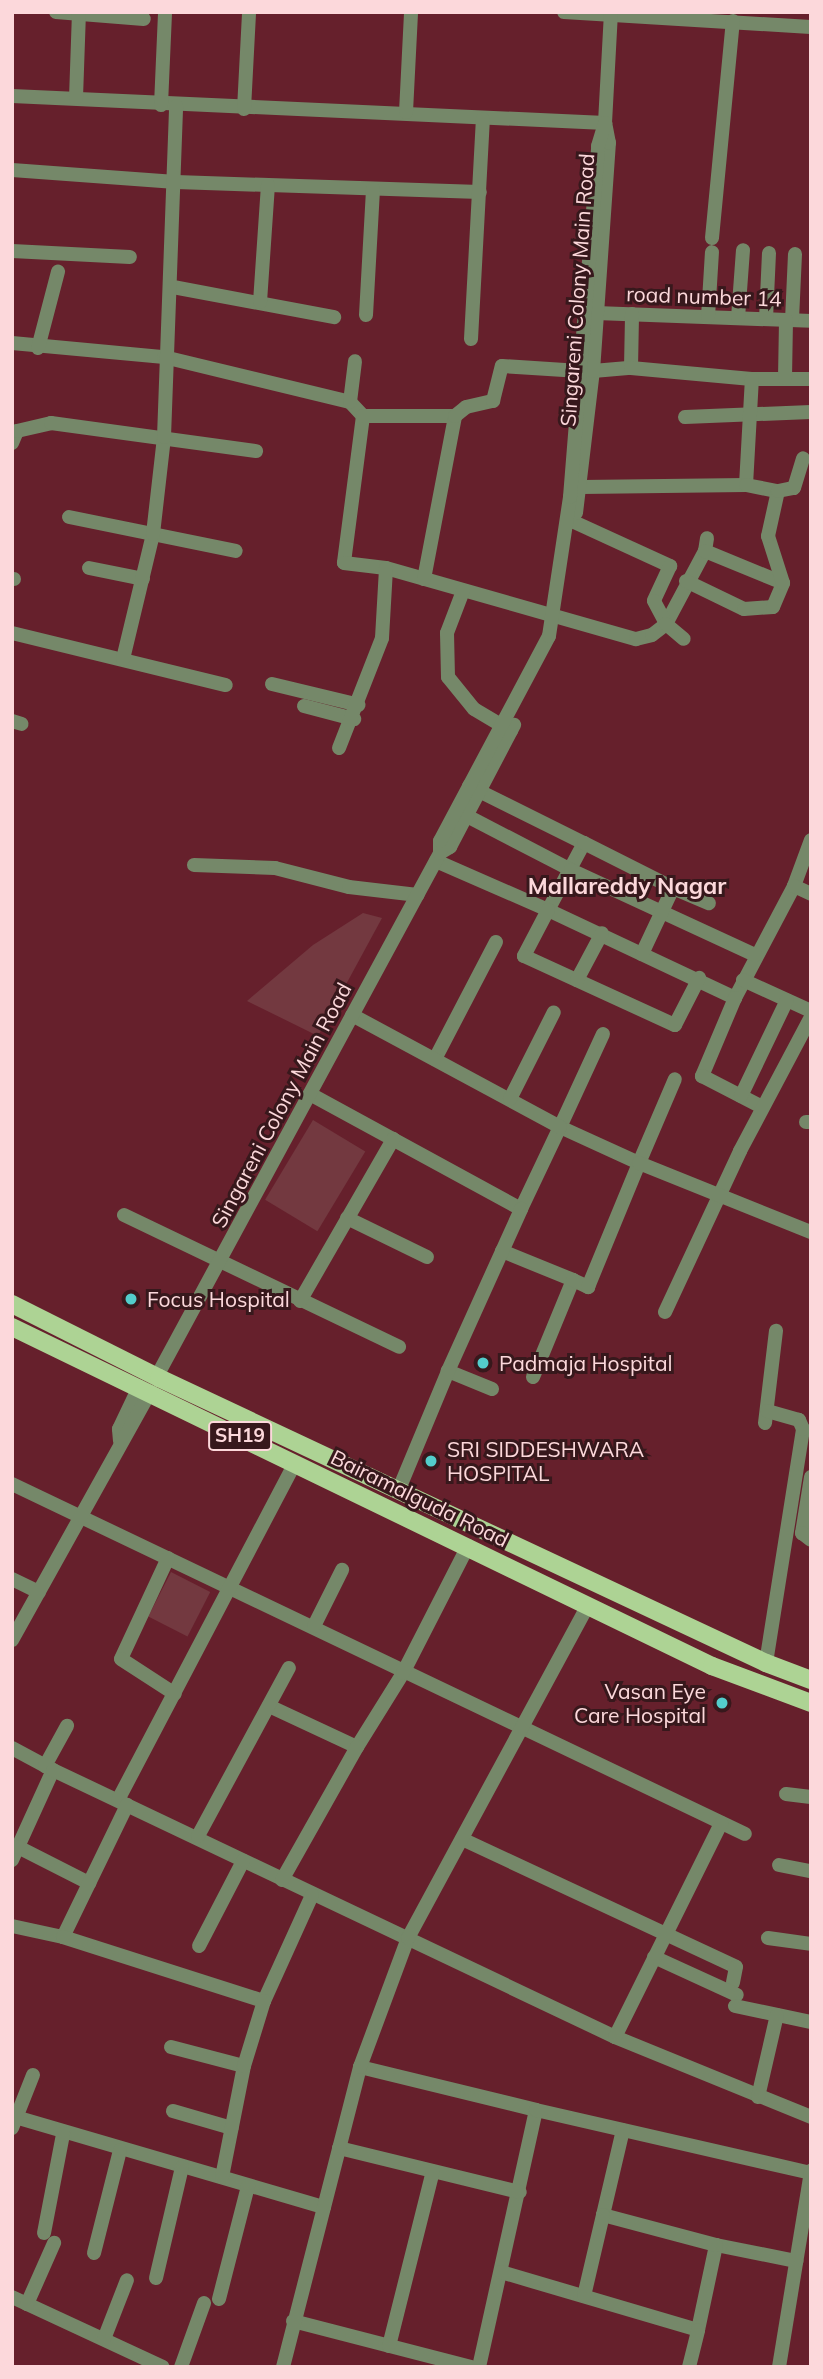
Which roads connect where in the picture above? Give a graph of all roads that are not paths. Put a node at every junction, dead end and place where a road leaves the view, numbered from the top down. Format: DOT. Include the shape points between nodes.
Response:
graph roads {
  1 [pos="56,12"];
  2 [pos="165,12"];
  3 [pos="249,12"];
  4 [pos="411,12"];
  5 [pos="564,12"];
  6 [pos="79,13"];
  7 [pos="610,14"];
  8 [pos="144,19"];
  9 [pos="791,19"];
  10 [pos="733,21"];
  11 [pos="811,27"];
  12 [pos="12,96"];
  13 [pos="76,99"];
  14 [pos="160,105"];
  15 [pos="176,106"];
  16 [pos="244,109"];
  17 [pos="406,112"];
  18 [pos="484,119"];
  19 [pos="606,123"];
  20 [pos="12,170"];
  21 [pos="176,182"];
  22 [pos="268,185"];
  23 [pos="373,190"];
  24 [pos="481,192"];
  25 [pos="12,250"];
  26 [pos="743,250"];
  27 [pos="769,253"];
  28 [pos="796,254"];
  29 [pos="130,257"];
  30 [pos="58,272"];
  31 [pos="173,287"];
  32 [pos="260,302"];
  33 [pos="596,313"];
  34 [pos="632,314"];
  35 [pos="366,315"];
  36 [pos="334,317"];
  37 [pos="708,317"];
  38 [pos="738,318"];
  39 [pos="766,319"];
  40 [pos="789,320"];
  41 [pos="811,321"];
  42 [pos="471,339"];
  43 [pos="589,340"];
  44 [pos="12,343"];
  45 [pos="38,348"];
  46 [pos="164,357"];
  47 [pos="355,362"];
  48 [pos="631,368"];
  49 [pos="587,371"];
  50 [pos="785,378"];
  51 [pos="752,379"];
  52 [pos="811,379"];
  53 [pos="350,402"];
  54 [pos="811,412"];
  55 [pos="749,414"];
  56 [pos="363,416"];
  57 [pos="456,416"];
  58 [pos="685,417"];
  59 [pos="164,437"];
  60 [pos="580,440"];
  61 [pos="12,443"];
  62 [pos="256,451"];
  63 [pos="803,458"];
  64 [pos="746,485"];
  65 [pos="581,487"];
  66 [pos="778,491"];
  67 [pos="69,517"];
  68 [pos="575,522"];
  69 [pos="153,534"];
  70 [pos="236,551"];
  71 [pos="89,568"];
  72 [pos="386,568"];
  73 [pos="143,579"];
  74 [pos="424,579"];
  75 [pos="685,582"];
  76 [pos="783,583"];
  77 [pos="463,592"];
  78 [pos="559,615"];
  79 [pos="666,624"];
  80 [pos="12,633"];
  81 [pos="684,639"];
  82 [pos="123,659"];
  83 [pos="272,684"];
  84 [pos="226,685"];
  85 [pos="304,706"];
  86 [pos="356,712"];
  87 [pos="507,728"];
  88 [pos="339,748"];
  89 [pos="475,788"];
  90 [pos="467,816"];
  91 [pos="811,840"];
  92 [pos="584,843"];
  93 [pos="438,857"];
  94 [pos="194,865"];
  95 [pos="571,870"];
  96 [pos="794,886"];
  97 [pos="674,888"];
  98 [pos="811,894"];
  99 [pos="418,895"];
  100 [pos="709,903"];
  101 [pos="548,910"];
  102 [pos="662,914"];
  103 [pos="603,933"];
  104 [pos="496,942"];
  105 [pos="642,954"];
  106 [pos="755,955"];
  107 [pos="699,978"];
  108 [pos="578,980"];
  109 [pos="743,980"];
  110 [pos="734,998"];
  111 [pos="787,1000"];
  112 [pos="811,1011"];
  113 [pos="554,1012"];
  114 [pos="352,1015"];
  115 [pos="811,1017"];
  116 [pos="603,1034"];
  117 [pos="435,1059"];
  118 [pos="675,1079"];
  119 [pos="310,1094"];
  120 [pos="741,1096"];
  121 [pos="510,1099"];
  122 [pos="762,1107"];
  123 [pos="559,1127"];
  124 [pos="393,1139"];
  125 [pos="639,1163"];
  126 [pos="719,1194"];
  127 [pos="521,1209"];
  128 [pos="124,1215"];
  129 [pos="347,1218"];
  130 [pos="811,1232"];
  131 [pos="502,1251"];
  132 [pos="428,1257"];
  133 [pos="222,1262"];
  134 [pos="573,1280"];
  135 [pos="300,1301"];
  136 [pos="12,1304"];
  137 [pos="665,1312"];
  138 [pos="12,1326"];
  139 [pos="776,1331"];
  140 [pos="399,1347"];
  141 [pos="448,1371"];
  142 [pos="533,1377"];
  143 [pos="149,1385"];
  144 [pos="492,1389"];
  145 [pos="295,1463"];
  146 [pos="811,1477"];
  147 [pos="12,1484"];
  148 [pos="399,1489"];
  149 [pos="80,1516"];
  150 [pos="811,1540"];
  151 [pos="468,1546"];
  152 [pos="168,1558"];
  153 [pos="342,1570"];
  154 [pos="12,1579"];
  155 [pos="233,1588"];
  156 [pos="39,1592"];
  157 [pos="588,1605"];
  158 [pos="314,1626"];
  159 [pos="12,1640"];
  160 [pos="766,1663"];
  161 [pos="289,1668"];
  162 [pos="403,1673"];
  163 [pos="802,1677"];
  164 [pos="175,1694"];
  165 [pos="787,1696"];
  166 [pos="811,1703"];
  167 [pos="270,1706"];
  168 [pos="66,1726"];
  169 [pos="523,1728"];
  170 [pos="357,1747"];
  171 [pos="12,1748"];
  172 [pos="49,1768"];
  173 [pos="786,1794"];
  174 [pos="811,1797"];
  175 [pos="122,1802"];
  176 [pos="720,1823"];
  177 [pos="745,1834"];
  178 [pos="198,1836"];
  179 [pos="462,1839"];
  180 [pos="15,1853"];
  181 [pos="243,1861"];
  182 [pos="779,1865"];
  183 [pos="811,1871"];
  184 [pos="282,1880"];
  185 [pos="89,1883"];
  186 [pos="312,1895"];
  187 [pos="12,1926"];
  188 [pos="665,1935"];
  189 [pos="63,1937"];
  190 [pos="768,1937"];
  191 [pos="408,1938"];
  192 [pos="811,1944"];
  193 [pos="199,1946"];
  194 [pos="654,1957"];
  195 [pos="735,1995"];
  196 [pos="264,2001"];
  197 [pos="778,2015"];
  198 [pos="811,2022"];
  199 [pos="615,2037"];
  200 [pos="171,2047"];
  201 [pos="244,2066"];
  202 [pos="360,2067"];
  203 [pos="33,2075"];
  204 [pos="758,2097"];
  205 [pos="536,2110"];
  206 [pos="173,2111"];
  207 [pos="811,2118"];
  208 [pos="14,2120"];
  209 [pos="232,2128"];
  210 [pos="623,2130"];
  211 [pos="63,2134"];
  212 [pos="339,2148"];
  213 [pos="120,2150"];
  214 [pos="182,2167"];
  215 [pos="433,2171"];
  216 [pos="811,2172"];
  217 [pos="222,2177"];
  218 [pos="248,2186"];
  219 [pos="520,2192"];
  220 [pos="324,2207"];
  221 [pos="603,2215"];
  222 [pos="716,2245"];
  223 [pos="94,2253"];
  224 [pos="796,2260"];
  225 [pos="500,2272"];
  226 [pos="156,2278"];
  227 [pos="127,2280"];
  228 [pos="584,2296"];
  229 [pos="12,2297"];
  230 [pos="219,2299"];
  231 [pos="204,2303"];
  232 [pos="27,2304"];
  233 [pos="293,2321"];
  234 [pos="698,2330"];
  235 [pos="104,2339"];
  236 [pos="388,2346"];
  237 [pos="163,2367"];
  238 [pos="181,2367"];
  239 [pos="283,2367"];
  240 [pos="471,2367"];
  241 [pos="479,2367"];
  242 [pos="689,2367"];
  243 [pos="779,2367"];
  1 -- 6 [label="street"];
  2 -- 14 [label="street"];
  3 -- 16 [label="street"];
  4 -- 17 [label="street"];
  5 -- 7 [label="street"];
  6 -- 8 [label="street"];
  6 -- 13 [label="street"];
  7 -- 10 [label="street"];
  7 -- 19 [label="street"];
  9 -- 10 [label="street"];
  9 -- 11 [label="street"];
  10 -- 37 [label="street"];
  12 -- 13 [label="street"];
  13 -- 14 [label="street"];
  14 -- 15 [label="street"];
  15 -- 16 [label="street"];
  15 -- 21 [label="street"];
  16 -- 17 [label="street"];
  17 -- 18 [label="street"];
  18 -- 19 [label="street"];
  18 -- 24 [label="street"];
  19 -- 33 [label="street, Singareni Colony Main Road" via="609,143"];
  19 -- 43 [label="street, Singareni Colony Main Road" via="595,167"];
  20 -- 21 [label="street"];
  21 -- 22 [label="street"];
  21 -- 31 [label="street"];
  22 -- 23 [label="street"];
  22 -- 32 [label="street"];
  23 -- 24 [label="street"];
  23 -- 35 [label="street"];
  24 -- 42 [label="street"];
  25 -- 29 [label="street"];
  26 -- 38 [label="street"];
  27 -- 39 [label="street"];
  28 -- 40 [label="street"];
  30 -- 45 [label="street"];
  31 -- 32 [label="street"];
  31 -- 46 [label="street"];
  32 -- 36 [label="street"];
  33 -- 34 [label="street, road number 14"];
  33 -- 43 [label="street, Singareni Colony Main Road"];
  34 -- 37 [label="street, road number 14"];
  34 -- 48 [label="street"];
  37 -- 38 [label="street, road number 14"];
  38 -- 39 [label="street, road number 14"];
  39 -- 40 [label="street, road number 14"];
  40 -- 41 [label="street, road number 14"];
  40 -- 50 [label="street"];
  43 -- 49 [label="street, Singareni Colony Main Road"];
  44 -- 45 [label="street"];
  45 -- 46 [label="street"];
  46 -- 53 [label="street"];
  46 -- 59 [label="street"];
  47 -- 53 [label="street"];
  48 -- 49 [label="street"];
  48 -- 51 [label="street"];
  49 -- 57 [label="street" via="502,366 493,401 466,407"];
  49 -- 60 [label="street, Singareni Colony Main Road"];
  50 -- 51 [label="street"];
  50 -- 52 [label="street"];
  51 -- 55 [label="street"];
  53 -- 56 [label="street"];
  54 -- 55 [label="street"];
  55 -- 58 [label="street"];
  55 -- 64 [label="street"];
  56 -- 57 [label="street"];
  56 -- 72 [label="street" via="344,563"];
  57 -- 74 [label="street"];
  59 -- 61 [label="street" via="51,423 18,431"];
  59 -- 62 [label="street"];
  59 -- 69 [label="street"];
  60 -- 65 [label="street, Singareni Colony Main Road"];
  60 -- 78 [label="street, Singareni Colony Main Road"];
  63 -- 66 [label="street" via="794,488"];
  64 -- 65 [label="street"];
  64 -- 66 [label="street"];
  65 -- 68 [label="street, Singareni Colony Main Road"];
  66 -- 76 [label="street" via="768,543"];
  67 -- 69 [label="street"];
  68 -- 78 [label="street, Singareni Colony Main Road"];
  68 -- 79 [label="street" via="670,566 654,601"];
  69 -- 70 [label="street"];
  69 -- 73 [label="street"];
  71 -- 73 [label="street"];
  72 -- 74 [label="street"];
  72 -- 86 [label="street" via="382,638"];
  73 -- 82 [label="street"];
  74 -- 77 [label="street"];
  75 -- 76 [label="street" via="758,611 772,607"];
  75 -- 76 [label="street" via="706,545"];
  75 -- 79 [label="street"];
  77 -- 78 [label="street"];
  77 -- 87 [label="street" via="447,633 448,677 474,709"];
  78 -- 79 [label="street" via="636,639 652,635"];
  78 -- 87 [label="street, Singareni Colony Main Road"];
  79 -- 81 [label="street"];
  80 -- 82 [label="street"];
  82 -- 84 [label="street"];
  83 -- 86 [label="street"];
  85 -- 86 [label="street"];
  86 -- 88 [label="street"];
  87 -- 89 [label="street, Singareni Colony Main Road"];
  89 -- 90 [label="street, Singareni Colony Main Road"];
  89 -- 92 [label="street"];
  89 -- 93 [label="street, Singareni Colony Main Road" via="440,841"];
  90 -- 93 [label="street, Singareni Colony Main Road" via="450,848"];
  90 -- 95 [label="street"];
  91 -- 96 [label="street"];
  92 -- 95 [label="street"];
  92 -- 97 [label="street"];
  93 -- 99 [label="street, Singareni Colony Main Road"];
  93 -- 101 [label="street"];
  94 -- 99 [label="street" via="275,868 349,887"];
  95 -- 101 [label="street"];
  95 -- 102 [label="street"];
  96 -- 98 [label="street"];
  96 -- 106 [label="street"];
  97 -- 100 [label="street"];
  97 -- 102 [label="street"];
  99 -- 114 [label="street, Singareni Colony Main Road"];
  101 -- 103 [label="street"];
  101 -- 108 [label="street" via="524,956"];
  102 -- 105 [label="street"];
  102 -- 106 [label="street"];
  103 -- 105 [label="street"];
  103 -- 108 [label="street"];
  104 -- 117 [label="street"];
  105 -- 107 [label="street"];
  106 -- 109 [label="street"];
  107 -- 108 [label="street" via="675,1025"];
  107 -- 110 [label="street"];
  109 -- 110 [label="street"];
  109 -- 111 [label="street"];
  110 -- 120 [label="street" via="702,1076"];
  111 -- 112 [label="street"];
  111 -- 120 [label="street"];
  113 -- 121 [label="street"];
  114 -- 117 [label="street"];
  114 -- 119 [label="street, Singareni Colony Main Road"];
  115 -- 122 [label="street"];
  116 -- 123 [label="street"];
  117 -- 121 [label="street"];
  118 -- 125 [label="street"];
  119 -- 124 [label="street"];
  119 -- 133 [label="street, Singareni Colony Main Road"];
  120 -- 122 [label="street"];
  121 -- 123 [label="street"];
  122 -- 126 [label="street"];
  123 -- 125 [label="street"];
  123 -- 127 [label="street"];
  124 -- 127 [label="street"];
  124 -- 129 [label="street"];
  125 -- 126 [label="street"];
  125 -- 134 [label="street" via="588,1287"];
  126 -- 130 [label="street"];
  126 -- 137 [label="street"];
  127 -- 131 [label="street"];
  128 -- 133 [label="street"];
  129 -- 132 [label="street"];
  129 -- 135 [label="street"];
  131 -- 134 [label="street"];
  131 -- 141 [label="street"];
  133 -- 135 [label="street"];
  133 -- 143 [label="street, Singareni Colony Main Road"];
  134 -- 142 [label="street"];
  135 -- 140 [label="street"];
  136 -- 143 [label="main road, Bairamalguda Road / SH19"];
  138 -- 143 [label="main road, Bairamalguda Road / SH19"];
  139 -- 160 [label="street" via="766,1417 799,1420 803,1429"];
  141 -- 144 [label="street"];
  141 -- 148 [label="street"];
  143 -- 145 [label="main road, Bairamalguda Road / SH19"];
  143 -- 148 [label="main road, Bairamalguda Road / SH19"];
  143 -- 149 [label="street, Singareni Colony Main Road" via="128,1435 120,1440"];
  145 -- 151 [label="main road, Bairamalguda Road / SH19"];
  145 -- 155 [label="street"];
  146 -- 150 [label="street" via="802,1533"];
  147 -- 149 [label="street"];
  148 -- 160 [label="main road, Bairamalguda Road / SH19"];
  149 -- 152 [label="street"];
  149 -- 156 [label="street, Singareni Colony Main Road"];
  151 -- 157 [label="main road, Bairamalguda Road / SH19"];
  151 -- 162 [label="street"];
  152 -- 155 [label="street"];
  152 -- 164 [label="street" via="121,1659"];
  153 -- 158 [label="street"];
  154 -- 156 [label="street"];
  155 -- 158 [label="street"];
  155 -- 164 [label="street"];
  156 -- 159 [label="street, Singareni Colony Main Road"];
  157 -- 165 [label="main road, Bairamalguda Road / SH19" via="712,1667"];
  157 -- 169 [label="street"];
  158 -- 162 [label="street"];
  160 -- 163 [label="main road, Bairamalguda Road / SH19"];
  161 -- 167 [label="street"];
  162 -- 169 [label="street"];
  162 -- 170 [label="street"];
  163 -- 165 [label="main road"];
  164 -- 175 [label="street"];
  165 -- 166 [label="main road, Bairamalguda Road / SH19"];
  167 -- 170 [label="street"];
  167 -- 178 [label="street"];
  168 -- 172 [label="street"];
  169 -- 176 [label="street"];
  169 -- 179 [label="street"];
  170 -- 184 [label="street"];
  171 -- 172 [label="street"];
  172 -- 175 [label="street"];
  172 -- 180 [label="street"];
  173 -- 174 [label="street"];
  175 -- 178 [label="street"];
  175 -- 185 [label="street"];
  176 -- 177 [label="street"];
  176 -- 188 [label="street"];
  178 -- 181 [label="street"];
  179 -- 188 [label="street"];
  179 -- 191 [label="street"];
  180 -- 185 [label="street"];
  181 -- 184 [label="street"];
  181 -- 193 [label="street"];
  182 -- 183 [label="street"];
  184 -- 186 [label="street"];
  185 -- 189 [label="street"];
  186 -- 191 [label="street"];
  186 -- 196 [label="street"];
  187 -- 189 [label="street"];
  188 -- 194 [label="street"];
  188 -- 195 [label="street" via="736,1967"];
  189 -- 196 [label="street"];
  190 -- 192 [label="street"];
  191 -- 199 [label="street"];
  191 -- 202 [label="street"];
  194 -- 195 [label="street"];
  194 -- 199 [label="street"];
  195 -- 197 [label="street"];
  196 -- 201 [label="street"];
  197 -- 198 [label="street"];
  197 -- 204 [label="street"];
  199 -- 204 [label="street"];
  200 -- 201 [label="street"];
  201 -- 209 [label="street"];
  202 -- 205 [label="street"];
  202 -- 212 [label="street"];
  203 -- 208 [label="street"];
  204 -- 207 [label="street"];
  205 -- 210 [label="street"];
  205 -- 219 [label="street"];
  206 -- 209 [label="street"];
  208 -- 211 [label="street"];
  209 -- 217 [label="street"];
  210 -- 216 [label="street"];
  210 -- 221 [label="street"];
  211 -- 213 [label="street"];
  211 -- 232 [label="street" via="49,2238"];
  212 -- 215 [label="street"];
  212 -- 220 [label="street"];
  213 -- 214 [label="street"];
  213 -- 223 [label="street"];
  214 -- 217 [label="street"];
  214 -- 226 [label="street"];
  215 -- 219 [label="street"];
  215 -- 236 [label="street"];
  216 -- 224 [label="street"];
  217 -- 218 [label="street"];
  218 -- 220 [label="street"];
  218 -- 230 [label="street"];
  219 -- 225 [label="street"];
  220 -- 233 [label="street"];
  221 -- 222 [label="street"];
  221 -- 228 [label="street"];
  222 -- 224 [label="street"];
  222 -- 234 [label="street"];
  224 -- 243 [label="street"];
  225 -- 228 [label="street"];
  225 -- 241 [label="street"];
  227 -- 235 [label="street"];
  228 -- 234 [label="street"];
  229 -- 232 [label="street"];
  231 -- 238 [label="street"];
  232 -- 235 [label="street"];
  233 -- 236 [label="street"];
  233 -- 239 [label="street"];
  234 -- 242 [label="street"];
  235 -- 237 [label="street"];
  236 -- 240 [label="street"];
}
